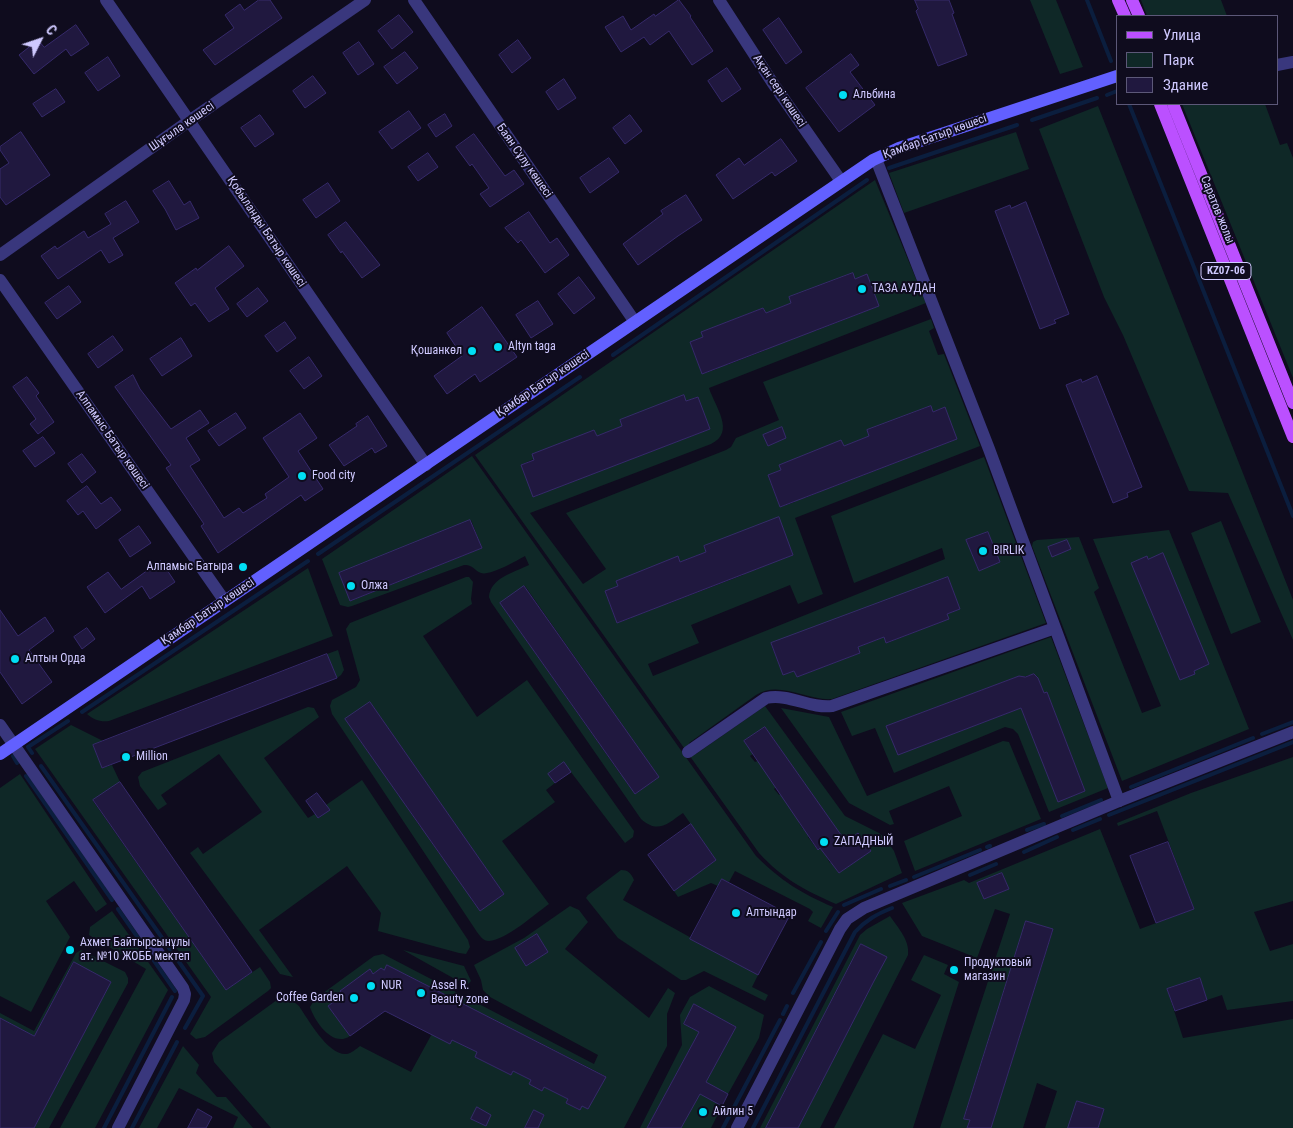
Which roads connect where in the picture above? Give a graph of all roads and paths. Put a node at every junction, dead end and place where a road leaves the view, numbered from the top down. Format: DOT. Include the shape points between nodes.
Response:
graph roads {
  1 [pos="106,0"];
  2 [pos="365,0"];
  3 [pos="414,0"];
  4 [pos="719,0"];
  5 [pos="1118,0"];
  6 [pos="1132,0"];
  7 [pos="1125,15"];
  8 [pos="1138,15"];
  9 [pos="1293,62"];
  10 [pos="1278,65"];
  11 [pos="1116,76"];
  12 [pos="1160,105"];
  13 [pos="1174,105"];
  14 [pos="189,121"];
  15 [pos="876,158"];
  16 [pos="842,180"];
  17 [pos="0,256"];
  18 [pos="0,280"];
  19 [pos="635,322"];
  20 [pos="1293,403"];
  21 [pos="1293,437"];
  22 [pos="426,466"];
  23 [pos="224,600"];
  24 [pos="1055,628"];
  25 [pos="0,725"];
  26 [pos="1293,732"];
  27 [pos="14,744"];
  28 [pos="688,752"];
  29 [pos="0,754"];
  30 [pos="1119,800"];
  31 [pos="118,1128"];
  32 [pos="737,1128"];
  1 -- 14 [label="street, Қобыланды Батыр көшесі"];
  2 -- 14 [label="street, Шұғыла көшесі"];
  3 -- 19 [label="street, Баян Сұлу көшесі"];
  4 -- 16 [label="street, Ақан сері көшесі" via="772,82"];
  5 -- 7 [label="main road"];
  6 -- 8 [label="main road"];
  9 -- 10 [label="street"];
  11 -- 15 [label="main road, Қамбар Батыр көшесі"];
  12 -- 21 [label="main road, Саратов жолы / KZ07-06"];
  13 -- 20 [label="main road, Саратов жолы / KZ07-06"];
  14 -- 17 [label="street, Шұғыла көшесі"];
  14 -- 22 [label="street, Қобыланды Батыр көшесі"];
  15 -- 16 [label="main road, Қамбар Батыр көшесі"];
  15 -- 24 [label="street"];
  16 -- 19 [label="main road, Қамбар Батыр көшесі"];
  18 -- 23 [label="street, Алпамыс Батыр көшесі"];
  19 -- 22 [label="main road, Қамбар Батыр көшесі"];
  22 -- 23 [label="main road, Қамбар Батыр көшесі"];
  23 -- 27 [label="main road, Қамбар Батыр көшесі"];
  24 -- 28 [label="street" via="832,706 774,696 766,698"];
  24 -- 30 [label="street"];
  25 -- 27 [label="street"];
  26 -- 30 [label="street"];
  27 -- 29 [label="main road, Қамбар Батыр көшесі"];
  27 -- 31 [label="street" via="185,994"];
  30 -- 32 [label="street" via="854,913 840,929"];
}
